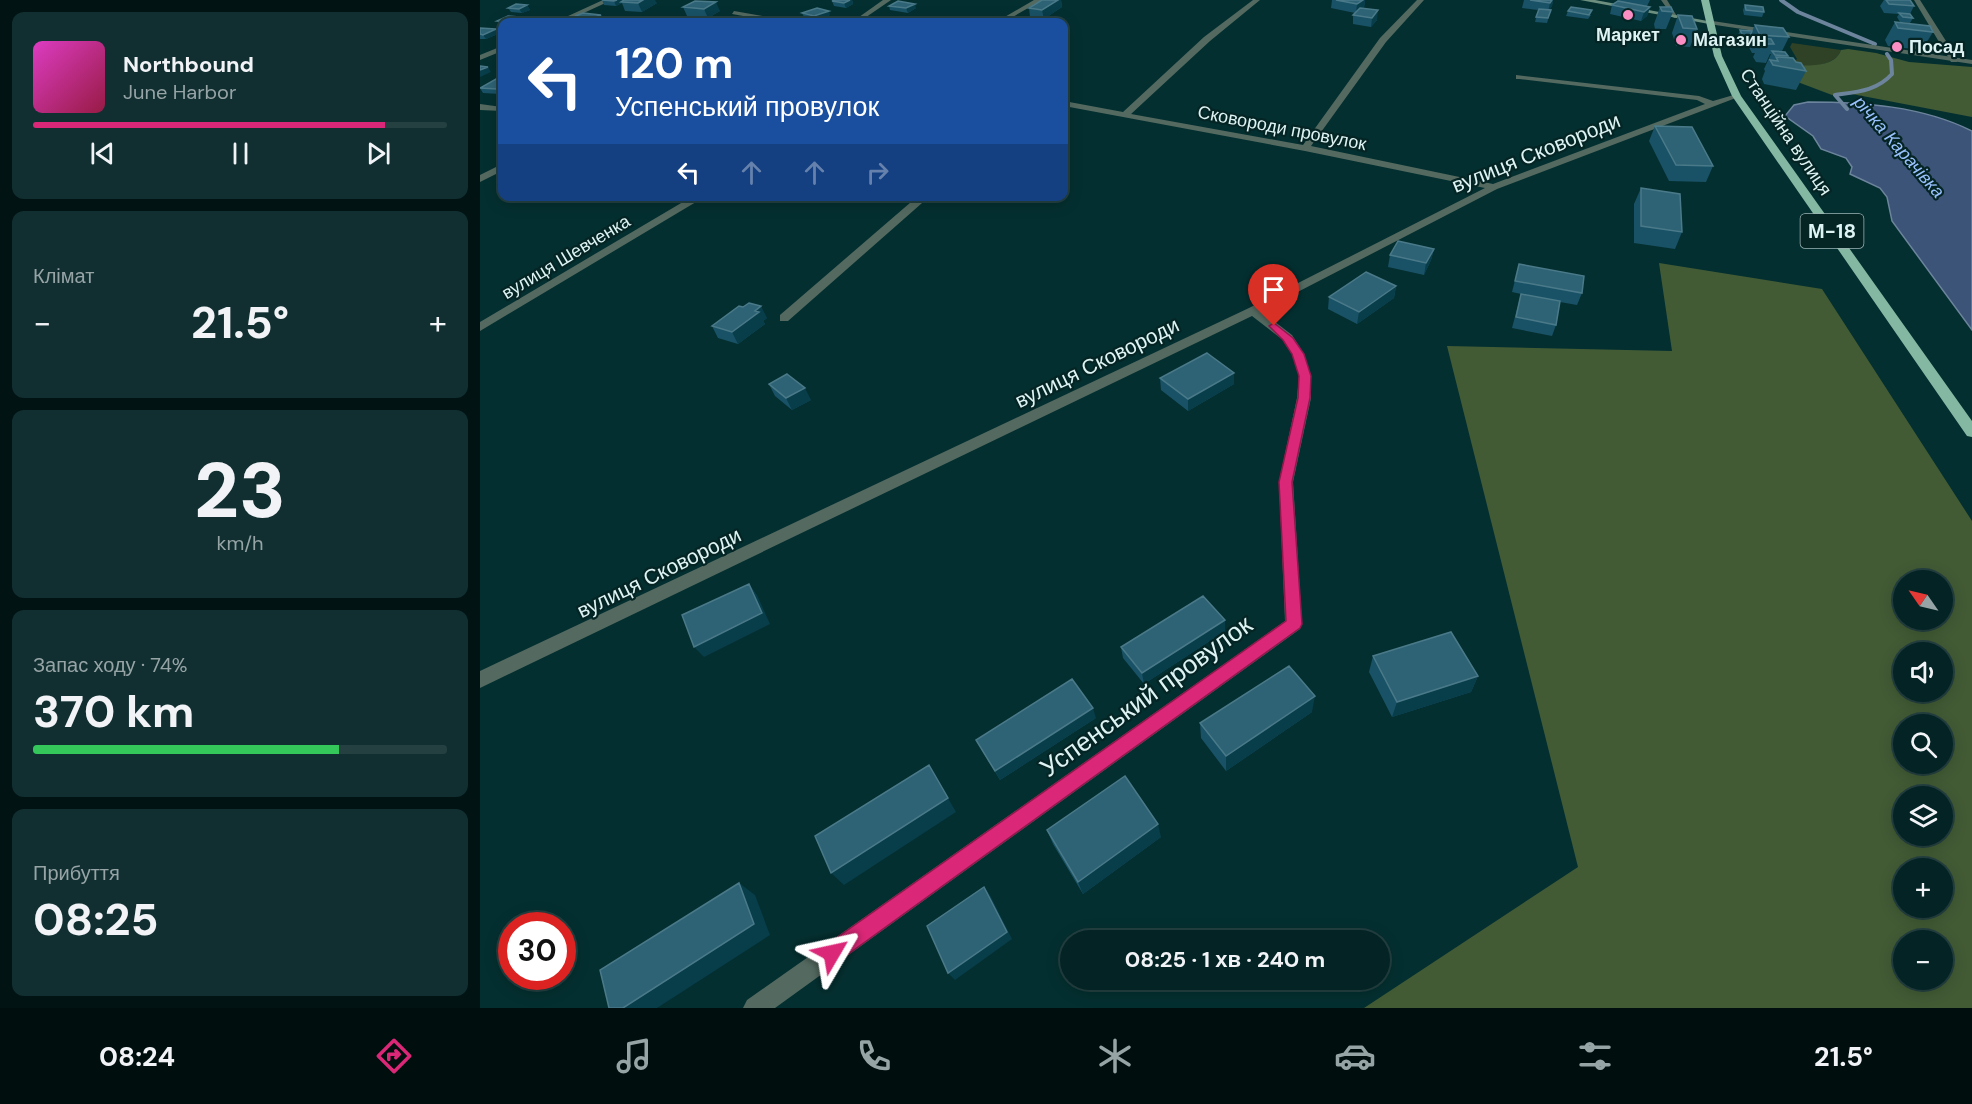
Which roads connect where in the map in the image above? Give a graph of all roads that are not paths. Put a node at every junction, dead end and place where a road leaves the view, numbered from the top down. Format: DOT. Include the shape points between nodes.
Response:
graph roads {
  1 [pos="609,0"];
  2 [pos="888,0"];
  3 [pos="1039,0"];
  4 [pos="1257,0"];
  5 [pos="1420,0"];
  6 [pos="1583,0"];
  7 [pos="1664,0"];
  8 [pos="1705,0"];
  9 [pos="1917,0"];
  10 [pos="734,14"];
  11 [pos="1676,17"];
  12 [pos="568,18"];
  13 [pos="760,18"];
  14 [pos="861,18"];
  15 [pos="1007,18"];
  16 [pos="1709,22"];
  17 [pos="498,50"];
  18 [pos="480,58"];
  19 [pos="1954,60"];
  20 [pos="1972,62"];
  21 [pos="1519,77"];
  22 [pos="1737,96"];
  23 [pos="1712,104"];
  24 [pos="1068,105"];
  25 [pos="480,108"];
  26 [pos="498,109"];
  27 [pos="1125,115"];
  28 [pos="1305,148"];
  29 [pos="498,169"];
  30 [pos="480,178"];
  31 [pos="1494,187"];
  32 [pos="693,201"];
  33 [pos="919,201"];
  34 [pos="1253,311"];
  35 [pos="784,318"];
  36 [pos="480,327"];
  37 [pos="1972,432"];
  38 [pos="480,680"];
  39 [pos="755,1008"];
  1 -- 12 [label="street"];
  2 -- 14 [label="street"];
  3 -- 15 [label="street"];
  4 -- 27 [label="street" via="1207,39"];
  5 -- 28 [label="street" via="1383,40"];
  6 -- 11 [label="main road"];
  7 -- 11 [label="street"];
  8 -- 16 [label="highway, М-18"];
  9 -- 19 [label="street"];
  10 -- 13 [label="street"];
  11 -- 16 [label="main road"];
  16 -- 19 [label="street"];
  16 -- 22 [label="highway, Станційна вулиця / М-18" via="1718,56"];
  17 -- 18 [label="street"];
  19 -- 20 [label="street"];
  21 -- 23 [label="street" via="1699,98"];
  22 -- 23 [label="street, вулиця Сковороди"];
  22 -- 37 [label="highway, Станційна вулиця / М-18"];
  23 -- 31 [label="street, вулиця Сковороди"];
  24 -- 27 [label="street, Сковороди провулок"];
  25 -- 26 [label="street"];
  27 -- 28 [label="street, Сковороди провулок"];
  28 -- 31 [label="street, Сковороди провулок"];
  29 -- 30 [label="street"];
  31 -- 34 [label="street, вулиця Сковороди"];
  32 -- 36 [label="street, вулиця Шевченка"];
  33 -- 35 [label="street"];
  34 -- 38 [label="street, вулиця Сковороди"];
  34 -- 39 [label="street, Успенський провулок" via="1288,338 1305,376 1286,482 1294,624"];
}
